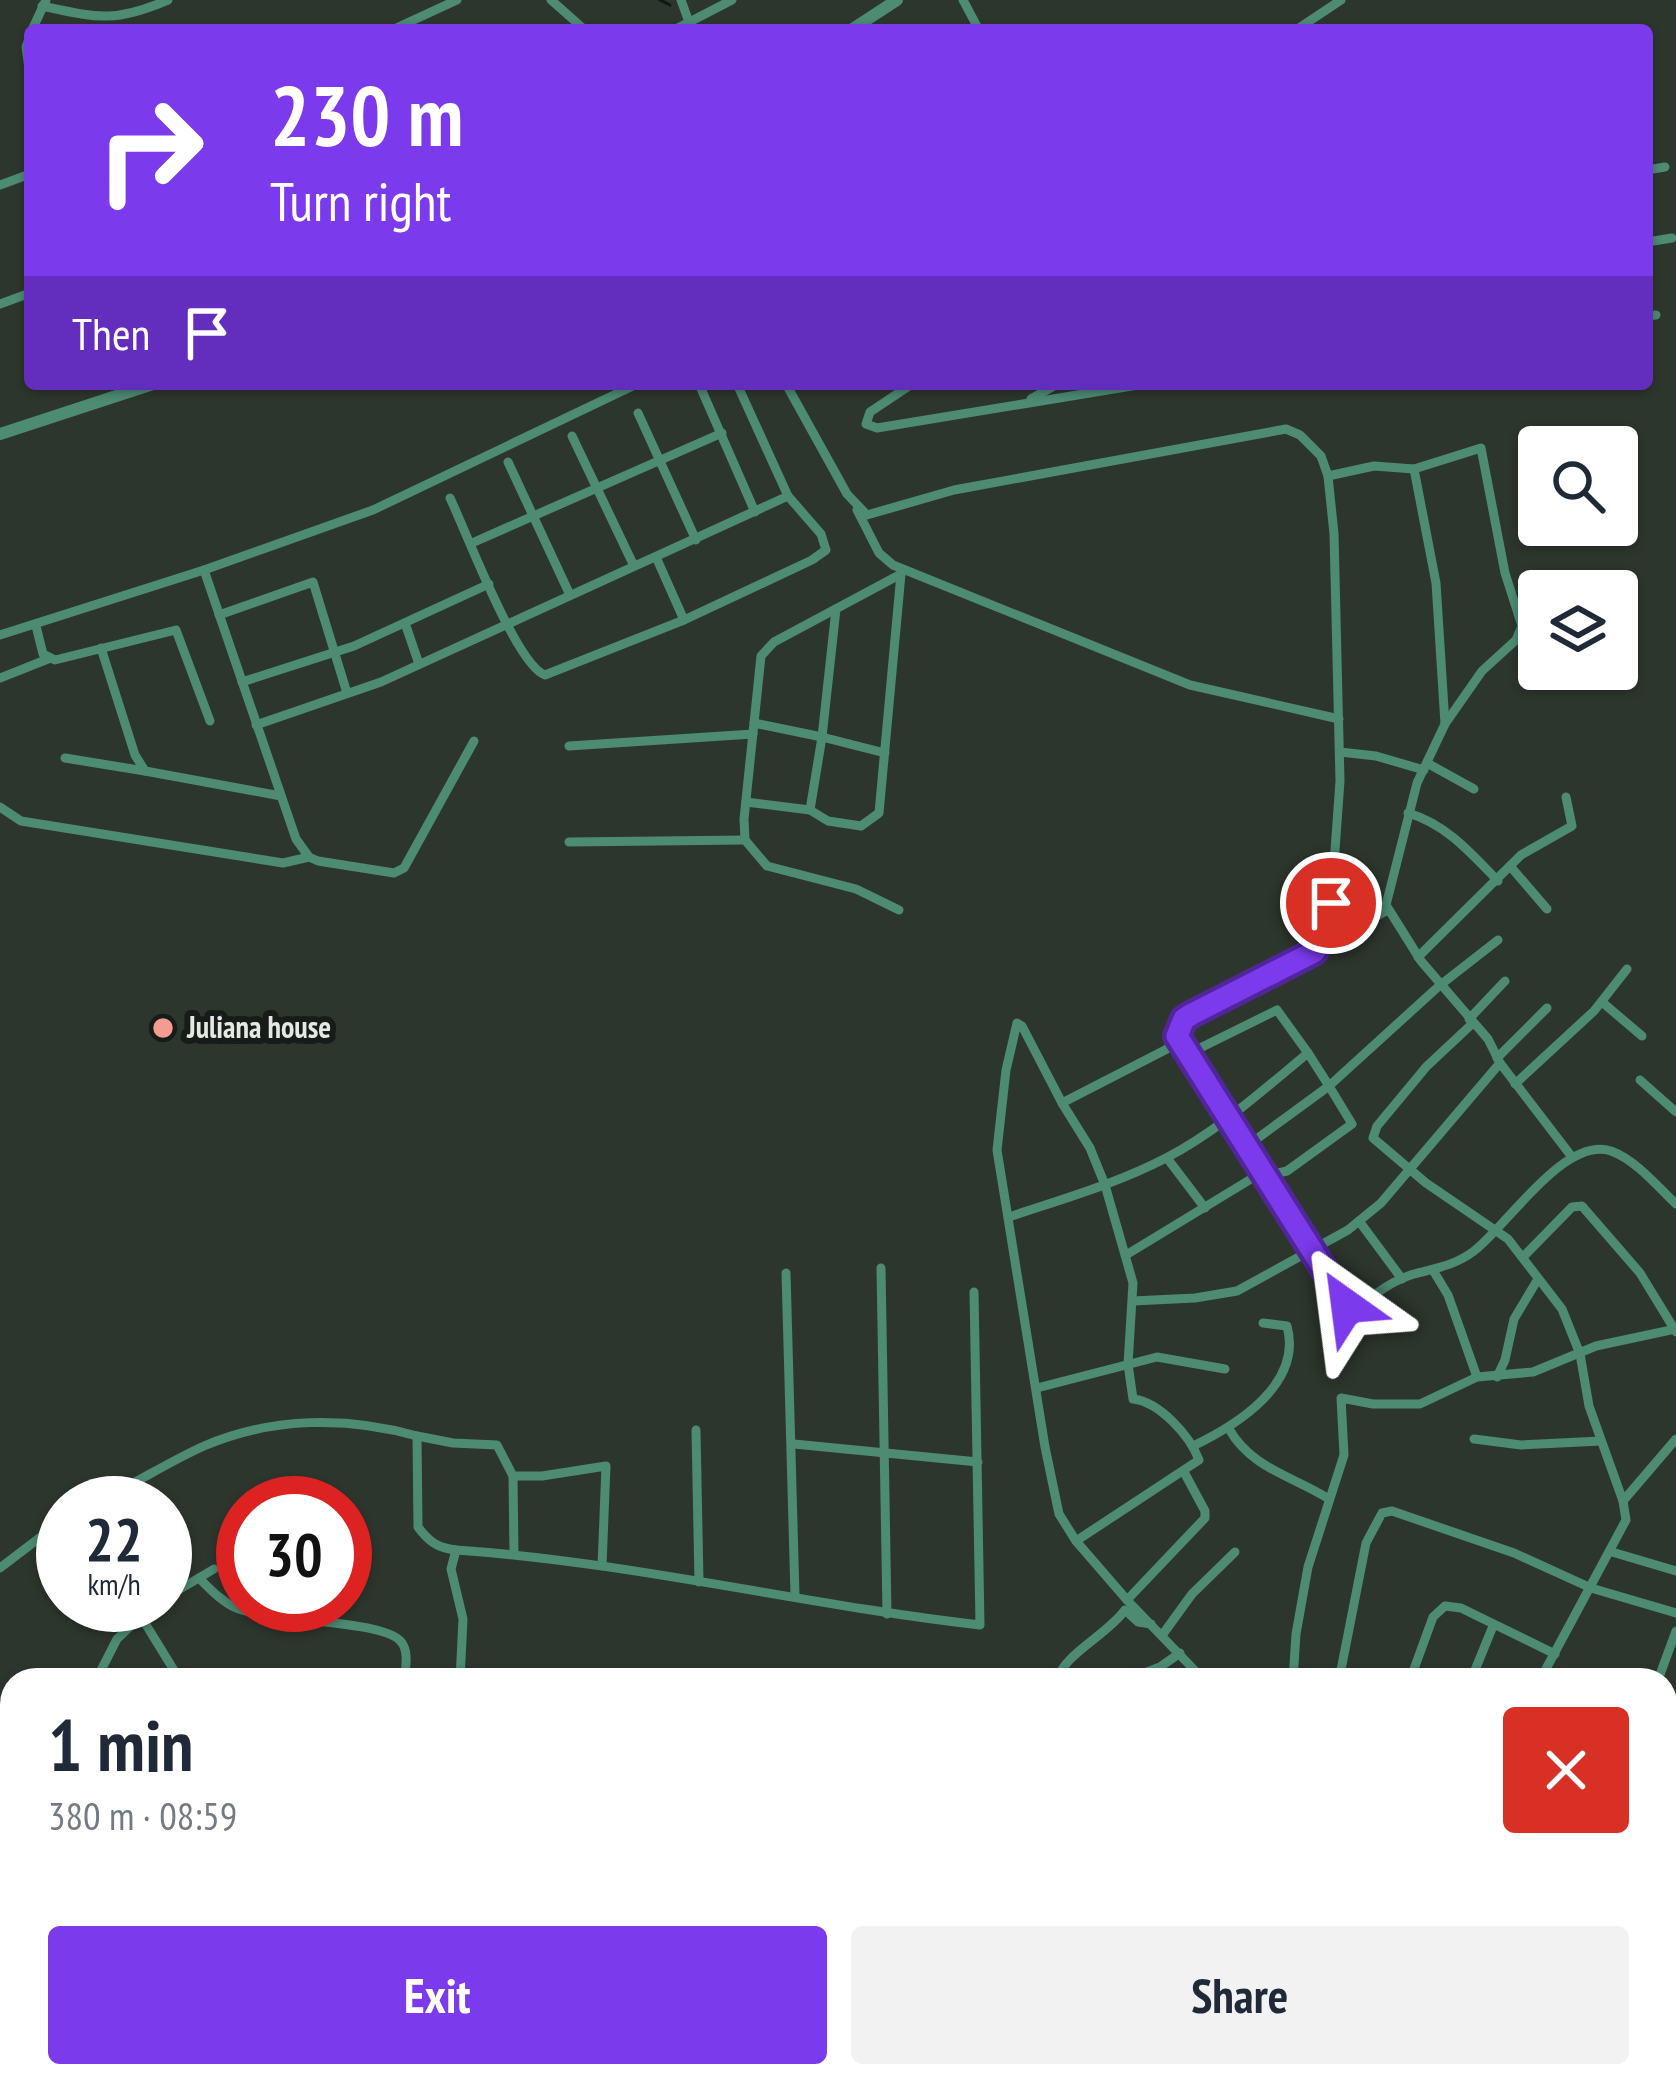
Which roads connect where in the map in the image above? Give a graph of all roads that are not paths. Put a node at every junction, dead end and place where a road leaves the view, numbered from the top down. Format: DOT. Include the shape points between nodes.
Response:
graph roads {
  1 [pos="168,0"];
  2 [pos="457,0"];
  3 [pos="551,0"];
  4 [pos="681,0"];
  5 [pos="732,0"];
  6 [pos="898,0"];
  7 [pos="1341,0"];
  8 [pos="44,3"];
  9 [pos="689,22"];
  10 [pos="405,24"];
  11 [pos="578,24"];
  12 [pos="685,24"];
  13 [pos="860,24"];
  14 [pos="1305,24"];
  15 [pos="1665,167"];
  16 [pos="1653,169"];
  17 [pos="1672,238"];
  18 [pos="1653,241"];
  19 [pos="135,390"];
  20 [pos="624,390"];
  21 [pos="702,390"];
  22 [pos="740,390"];
  23 [pos="789,390"];
  24 [pos="903,390"];
  25 [pos="1047,390"];
  26 [pos="1105,390"];
  27 [pos="1027,402"];
  28 [pos="638,413"];
  29 [pos="722,433"];
  30 [pos="0,434"];
  31 [pos="572,436"];
  32 [pos="508,462"];
  33 [pos="661,462"];
  34 [pos="1414,469"];
  35 [pos="1328,476"];
  36 [pos="600,490"];
  37 [pos="788,496"];
  38 [pos="450,497"];
  39 [pos="856,508"];
  40 [pos="755,512"];
  41 [pos="536,517"];
  42 [pos="696,540"];
  43 [pos="472,543"];
  44 [pos="656,557"];
  45 [pos="634,566"];
  46 [pos="204,570"];
  47 [pos="902,571"];
  48 [pos="490,584"];
  49 [pos="570,595"];
  50 [pos="836,608"];
  51 [pos="219,615"];
  52 [pos="684,620"];
  53 [pos="405,623"];
  54 [pos="508,624"];
  55 [pos="36,626"];
  56 [pos="0,635"];
  57 [pos="101,648"];
  58 [pos="336,652"];
  59 [pos="48,659"];
  60 [pos="419,664"];
  61 [pos="0,678"];
  62 [pos="242,682"];
  63 [pos="347,694"];
  64 [pos="1340,719"];
  65 [pos="210,721"];
  66 [pos="1445,724"];
  67 [pos="256,725"];
  68 [pos="753,728"];
  69 [pos="822,737"];
  70 [pos="474,741"];
  71 [pos="569,746"];
  72 [pos="1340,752"];
  73 [pos="885,753"];
  74 [pos="65,758"];
  75 [pos="1426,767"];
  76 [pos="146,771"];
  77 [pos="1474,789"];
  78 [pos="280,796"];
  79 [pos="1566,797"];
  80 [pos="746,802"];
  81 [pos="0,806"];
  82 [pos="810,810"];
  83 [pos="1408,813"];
  84 [pos="745,840"];
  85 [pos="568,842"];
  86 [pos="309,857"];
  87 [pos="1510,866"];
  88 [pos="1498,881"];
  89 [pos="1547,909"];
  90 [pos="899,910"];
  91 [pos="1388,910"];
  92 [pos="1498,940"];
  93 [pos="1321,945"];
  94 [pos="1418,957"];
  95 [pos="1627,969"];
  96 [pos="1505,981"];
  97 [pos="1439,986"];
  98 [pos="1602,1002"];
  99 [pos="1547,1008"];
  100 [pos="1471,1021"];
  101 [pos="1177,1036"];
  102 [pos="1642,1036"];
  103 [pos="1308,1053"];
  104 [pos="1188,1054"];
  105 [pos="1499,1060"];
  106 [pos="1640,1080"];
  107 [pos="1515,1084"];
  108 [pos="1329,1086"];
  109 [pos="1062,1103"];
  110 [pos="1676,1112"];
  111 [pos="1230,1117"];
  112 [pos="1246,1146"];
  113 [pos="1167,1157"];
  114 [pos="1572,1157"];
  115 [pos="1410,1170"];
  116 [pos="1264,1174"];
  117 [pos="1106,1184"];
  118 [pos="1676,1204"];
  119 [pos="1204,1208"];
  120 [pos="1009,1217"];
  121 [pos="1359,1221"];
  122 [pos="1498,1230"];
  123 [pos="1313,1250"];
  124 [pos="1126,1255"];
  125 [pos="1522,1257"];
  126 [pos="881,1268"];
  127 [pos="1434,1272"];
  128 [pos="786,1273"];
  129 [pos="1402,1279"];
  130 [pos="1538,1280"];
  131 [pos="974,1292"];
  132 [pos="1133,1301"];
  133 [pos="1347,1306"];
  134 [pos="1263,1323"];
  135 [pos="1675,1330"];
  136 [pos="1340,1341"];
  137 [pos="1580,1354"];
  138 [pos="1128,1364"];
  139 [pos="1225,1369"];
  140 [pos="1497,1377"];
  141 [pos="1477,1378"];
  142 [pos="1037,1388"];
  143 [pos="1229,1429"];
  144 [pos="696,1430"];
  145 [pos="417,1436"];
  146 [pos="1474,1439"];
  147 [pos="1676,1439"];
  148 [pos="1601,1441"];
  149 [pos="794,1444"];
  150 [pos="1193,1446"];
  151 [pos="883,1453"];
  152 [pos="1662,1457"];
  153 [pos="978,1462"];
  154 [pos="1676,1468"];
  155 [pos="1184,1472"];
  156 [pos="147,1476"];
  157 [pos="513,1476"];
  158 [pos="1329,1498"];
  159 [pos="1623,1501"];
  160 [pos="36,1541"];
  161 [pos="1076,1541"];
  162 [pos="456,1550"];
  163 [pos="1235,1552"];
  164 [pos="1612,1552"];
  165 [pos="514,1554"];
  166 [pos="602,1567"];
  167 [pos="0,1568"];
  168 [pos="214,1569"];
  169 [pos="1676,1571"];
  170 [pos="199,1578"];
  171 [pos="192,1582"];
  172 [pos="699,1582"];
  173 [pos="1591,1588"];
  174 [pos="795,1596"];
  175 [pos="1127,1600"];
  176 [pos="1676,1613"];
  177 [pos="886,1614"];
  178 [pos="1150,1624"];
  179 [pos="1493,1626"];
  180 [pos="1676,1631"];
  181 [pos="124,1632"];
  182 [pos="151,1632"];
  183 [pos="1162,1634"];
  184 [pos="1180,1653"];
  185 [pos="1555,1654"];
  186 [pos="102,1668"];
  187 [pos="173,1668"];
  188 [pos="405,1668"];
  189 [pos="461,1668"];
  190 [pos="1062,1668"];
  191 [pos="1157,1668"];
  192 [pos="1193,1668"];
  193 [pos="1294,1668"];
  194 [pos="1341,1668"];
  195 [pos="1414,1668"];
  196 [pos="1476,1668"];
  197 [pos="1547,1668"];
  198 [pos="1663,1668"];
  1 -- 8 [label="street" via="119,17"];
  2 -- 10 [label="street"];
  3 -- 11 [label="street"];
  4 -- 9 [label="street"];
  5 -- 9 [label="street"];
  6 -- 13 [label="street"];
  7 -- 14 [label="street"];
  9 -- 12 [label="street"];
  15 -- 16 [label="street"];
  17 -- 18 [label="street"];
  19 -- 30 [label="street"];
  20 -- 46 [label="street" via="373,510"];
  21 -- 29 [label="street"];
  22 -- 37 [label="street"];
  23 -- 39 [label="street"];
  24 -- 27 [label="street" via="870,412 866,424"];
  25 -- 27 [label="street"];
  26 -- 27 [label="street"];
  28 -- 33 [label="street"];
  29 -- 33 [label="street"];
  29 -- 40 [label="street"];
  31 -- 36 [label="street"];
  32 -- 41 [label="street"];
  33 -- 36 [label="street"];
  33 -- 42 [label="street"];
  34 -- 35 [label="street" via="1374,466"];
  34 -- 66 [label="street" via="1436,583"];
  34 -- 66 [label="street" via="1481,448 1522,626"];
  35 -- 39 [label="street" via="1321,456 1286,429 954,490 883,513"];
  35 -- 64 [label="street"];
  36 -- 41 [label="street"];
  36 -- 45 [label="street"];
  37 -- 40 [label="street"];
  37 -- 52 [label="street" via="826,550"];
  38 -- 43 [label="street"];
  39 -- 47 [label="street" via="879,553"];
  40 -- 42 [label="street"];
  41 -- 43 [label="street"];
  41 -- 49 [label="street"];
  42 -- 44 [label="street"];
  43 -- 48 [label="street"];
  44 -- 45 [label="street"];
  44 -- 52 [label="street"];
  45 -- 49 [label="street"];
  46 -- 51 [label="street"];
  46 -- 55 [label="street"];
  47 -- 50 [label="street"];
  47 -- 64 [label="street" via="1177,680"];
  47 -- 73 [label="street"];
  48 -- 53 [label="street"];
  48 -- 54 [label="street"];
  49 -- 54 [label="street"];
  50 -- 68 [label="street" via="760,656"];
  50 -- 69 [label="street"];
  51 -- 58 [label="street" via="313,583"];
  51 -- 62 [label="street"];
  52 -- 54 [label="street" via="545,675 532,668"];
  53 -- 58 [label="street"];
  53 -- 60 [label="street"];
  54 -- 60 [label="street"];
  55 -- 56 [label="street"];
  55 -- 59 [label="street"];
  57 -- 59 [label="street"];
  57 -- 65 [label="street" via="176,630"];
  57 -- 76 [label="street"];
  58 -- 62 [label="street"];
  58 -- 63 [label="street"];
  59 -- 61 [label="street"];
  60 -- 63 [label="street"];
  62 -- 67 [label="street"];
  63 -- 67 [label="street"];
  64 -- 72 [label="street"];
  66 -- 75 [label="street"];
  67 -- 78 [label="street"];
  68 -- 69 [label="street"];
  68 -- 71 [label="street"];
  68 -- 80 [label="street"];
  69 -- 73 [label="street"];
  69 -- 82 [label="street"];
  70 -- 86 [label="street" via="404,868 394,873"];
  72 -- 75 [label="street"];
  72 -- 93 [label="street" via="1330,920"];
  73 -- 82 [label="street" via="879,813 871,822 828,821"];
  74 -- 76 [label="street"];
  75 -- 77 [label="street"];
  75 -- 83 [label="street"];
  76 -- 78 [label="street"];
  78 -- 86 [label="street"];
  79 -- 87 [label="street" via="1573,826"];
  80 -- 82 [label="street"];
  80 -- 84 [label="street"];
  81 -- 86 [label="street" via="43,825 283,863"];
  83 -- 88 [label="street" via="1450,834"];
  83 -- 91 [label="street"];
  84 -- 85 [label="street"];
  84 -- 90 [label="street" via="767,866 856,889"];
  87 -- 88 [label="street"];
  87 -- 89 [label="street"];
  88 -- 94 [label="street"];
  91 -- 93 [label="street"];
  91 -- 94 [label="street"];
  92 -- 97 [label="street"];
  93 -- 101 [label="street" via="1184,1019"];
  94 -- 97 [label="street"];
  95 -- 98 [label="street"];
  96 -- 100 [label="street"];
  97 -- 100 [label="street"];
  97 -- 108 [label="street"];
  98 -- 102 [label="street"];
  98 -- 107 [label="street"];
  99 -- 105 [label="street"];
  100 -- 105 [label="street"];
  100 -- 115 [label="street" via="1373,1132"];
  101 -- 104 [label="street"];
  101 -- 109 [label="street" via="1167,1049"];
  103 -- 104 [label="street" via="1277,1010"];
  103 -- 108 [label="street"];
  103 -- 111 [label="street"];
  104 -- 111 [label="street"];
  105 -- 107 [label="street"];
  105 -- 115 [label="street"];
  106 -- 110 [label="street"];
  107 -- 114 [label="street"];
  108 -- 112 [label="street"];
  108 -- 116 [label="street" via="1352,1124 1287,1171"];
  109 -- 117 [label="street"];
  109 -- 120 [label="street" via="1017,1023 997,1150"];
  111 -- 112 [label="street"];
  111 -- 113 [label="street"];
  112 -- 116 [label="street"];
  113 -- 117 [label="street"];
  113 -- 119 [label="street"];
  114 -- 118 [label="street" via="1612,1152"];
  114 -- 122 [label="street"];
  115 -- 121 [label="street"];
  115 -- 122 [label="street"];
  116 -- 119 [label="street"];
  116 -- 123 [label="street"];
  117 -- 120 [label="street"];
  117 -- 124 [label="street"];
  119 -- 124 [label="street"];
  120 -- 142 [label="street"];
  121 -- 123 [label="street"];
  121 -- 129 [label="street"];
  122 -- 125 [label="street"];
  122 -- 127 [label="street"];
  123 -- 132 [label="street" via="1238,1291"];
  123 -- 133 [label="street"];
  124 -- 132 [label="street"];
  125 -- 130 [label="street"];
  125 -- 135 [label="street" via="1582,1205"];
  126 -- 151 [label="street"];
  127 -- 129 [label="street"];
  127 -- 141 [label="street"];
  128 -- 149 [label="street"];
  129 -- 133 [label="street"];
  130 -- 137 [label="street" via="1562,1310"];
  130 -- 140 [label="street" via="1514,1319"];
  131 -- 153 [label="street"];
  132 -- 138 [label="street"];
  133 -- 136 [label="street"];
  134 -- 143 [label="street" via="1287,1326 1285,1371"];
  135 -- 137 [label="street"];
  137 -- 140 [label="street"];
  137 -- 148 [label="street"];
  138 -- 139 [label="street" via="1156,1357"];
  138 -- 142 [label="street"];
  138 -- 150 [label="street" via="1133,1399 1146,1400"];
  140 -- 141 [label="street"];
  141 -- 158 [label="street" via="1420,1404 1341,1398 1344,1455"];
  142 -- 161 [label="street" via="1059,1514"];
  143 -- 150 [label="street"];
  143 -- 158 [label="street" via="1274,1473"];
  144 -- 172 [label="street"];
  145 -- 156 [label="street" via="293,1422 205,1446"];
  145 -- 157 [label="street" via="497,1445"];
  145 -- 162 [label="street" via="418,1527"];
  146 -- 148 [label="street"];
  147 -- 152 [label="street"];
  148 -- 159 [label="street"];
  149 -- 151 [label="street"];
  149 -- 174 [label="street"];
  150 -- 155 [label="street" via="1199,1460"];
  151 -- 153 [label="street"];
  151 -- 177 [label="street"];
  152 -- 154 [label="street"];
  152 -- 159 [label="street"];
  153 -- 177 [label="street" via="980,1625"];
  155 -- 161 [label="street"];
  155 -- 175 [label="street" via="1205,1518"];
  157 -- 165 [label="street"];
  157 -- 166 [label="street" via="606,1466"];
  158 -- 193 [label="street" via="1308,1567"];
  159 -- 164 [label="street" via="1626,1520"];
  160 -- 167 [label="street"];
  161 -- 175 [label="street"];
  162 -- 165 [label="street"];
  162 -- 189 [label="street"];
  163 -- 183 [label="street"];
  164 -- 169 [label="street"];
  164 -- 173 [label="street"];
  165 -- 166 [label="street"];
  166 -- 172 [label="street"];
  168 -- 170 [label="street"];
  170 -- 171 [label="street"];
  170 -- 188 [label="street" via="254,1613 395,1636 406,1649"];
  172 -- 174 [label="street"];
  173 -- 176 [label="street"];
  173 -- 185 [label="street"];
  173 -- 194 [label="street" via="1514,1552 1382,1513 1366,1543"];
  174 -- 177 [label="street"];
  175 -- 178 [label="street"];
  178 -- 183 [label="street"];
  178 -- 190 [label="street" via="1125,1610"];
  179 -- 185 [label="street"];
  179 -- 195 [label="street" via="1445,1606 1432,1617"];
  179 -- 196 [label="street"];
  180 -- 198 [label="street"];
  181 -- 186 [label="street"];
  182 -- 187 [label="street"];
  183 -- 184 [label="street"];
  184 -- 191 [label="street"];
  184 -- 192 [label="street"];
  185 -- 197 [label="street"];
}
